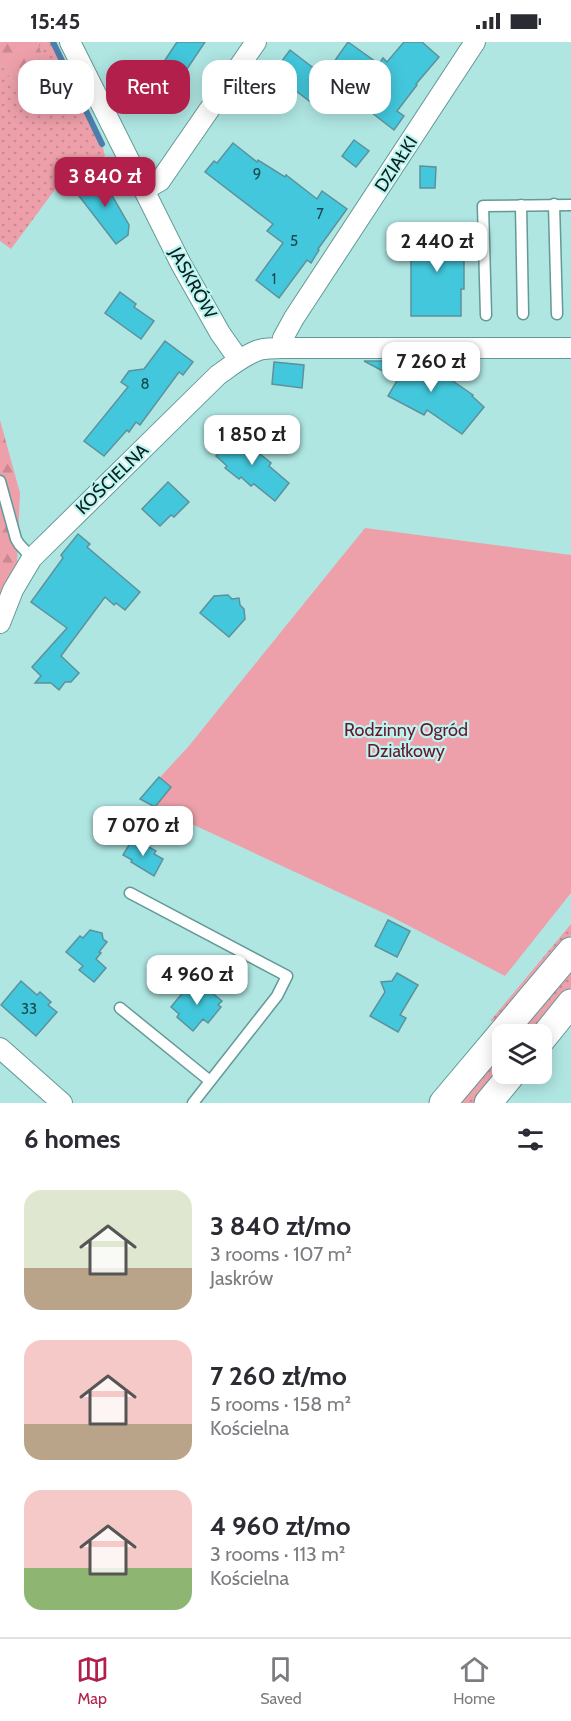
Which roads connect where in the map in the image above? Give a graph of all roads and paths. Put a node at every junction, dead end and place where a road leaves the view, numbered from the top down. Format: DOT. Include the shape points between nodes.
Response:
graph roads {
  1 [pos="70,42"];
  2 [pos="256,42"];
  3 [pos="475,42"];
  4 [pos="144,190"];
  5 [pos="554,204"];
  6 [pos="520,205"];
  7 [pos="571,205"];
  8 [pos="523,314"];
  9 [pos="557,314"];
  10 [pos="486,315"];
  11 [pos="283,348"];
  12 [pos="571,348"];
  13 [pos="239,360"];
  14 [pos="0,481"];
  15 [pos="32,558"];
  16 [pos="0,623"];
  17 [pos="130,893"];
  18 [pos="571,951"];
  19 [pos="571,1003"];
  20 [pos="120,1008"];
  21 [pos="552,1027"];
  22 [pos="0,1048"];
  23 [pos="210,1081"];
  24 [pos="504,1084"];
  25 [pos="62,1103"];
  26 [pos="193,1103"];
  27 [pos="443,1103"];
  28 [pos="488,1103"];
  1 -- 4 [label="street, JASKRÓW"];
  2 -- 4 [label="street" via="160,181"];
  3 -- 11 [label="street, DZIAŁKI" via="294,318 283,338"];
  4 -- 13 [label="street, JASKRÓW" via="181,264"];
  5 -- 6 [label="lane"];
  5 -- 7 [label="lane"];
  5 -- 9 [label="lane"];
  6 -- 8 [label="lane"];
  6 -- 10 [label="lane" via="483,206"];
  11 -- 12 [label="street, KOŚCIELNA"];
  11 -- 13 [label="street, KOŚCIELNA" via="260,350"];
  13 -- 15 [label="street, KOŚCIELNA" via="218,375"];
  14 -- 15 [label="lane" via="16,539"];
  15 -- 16 [label="street, KOŚCIELNA"];
  17 -- 23 [label="lane" via="286,976 277,996"];
  18 -- 27 [label="street"];
  19 -- 21 [label="street"];
  20 -- 23 [label="lane"];
  22 -- 25 [label="street"];
  23 -- 26 [label="lane"];
  24 -- 28 [label="street"];
}
